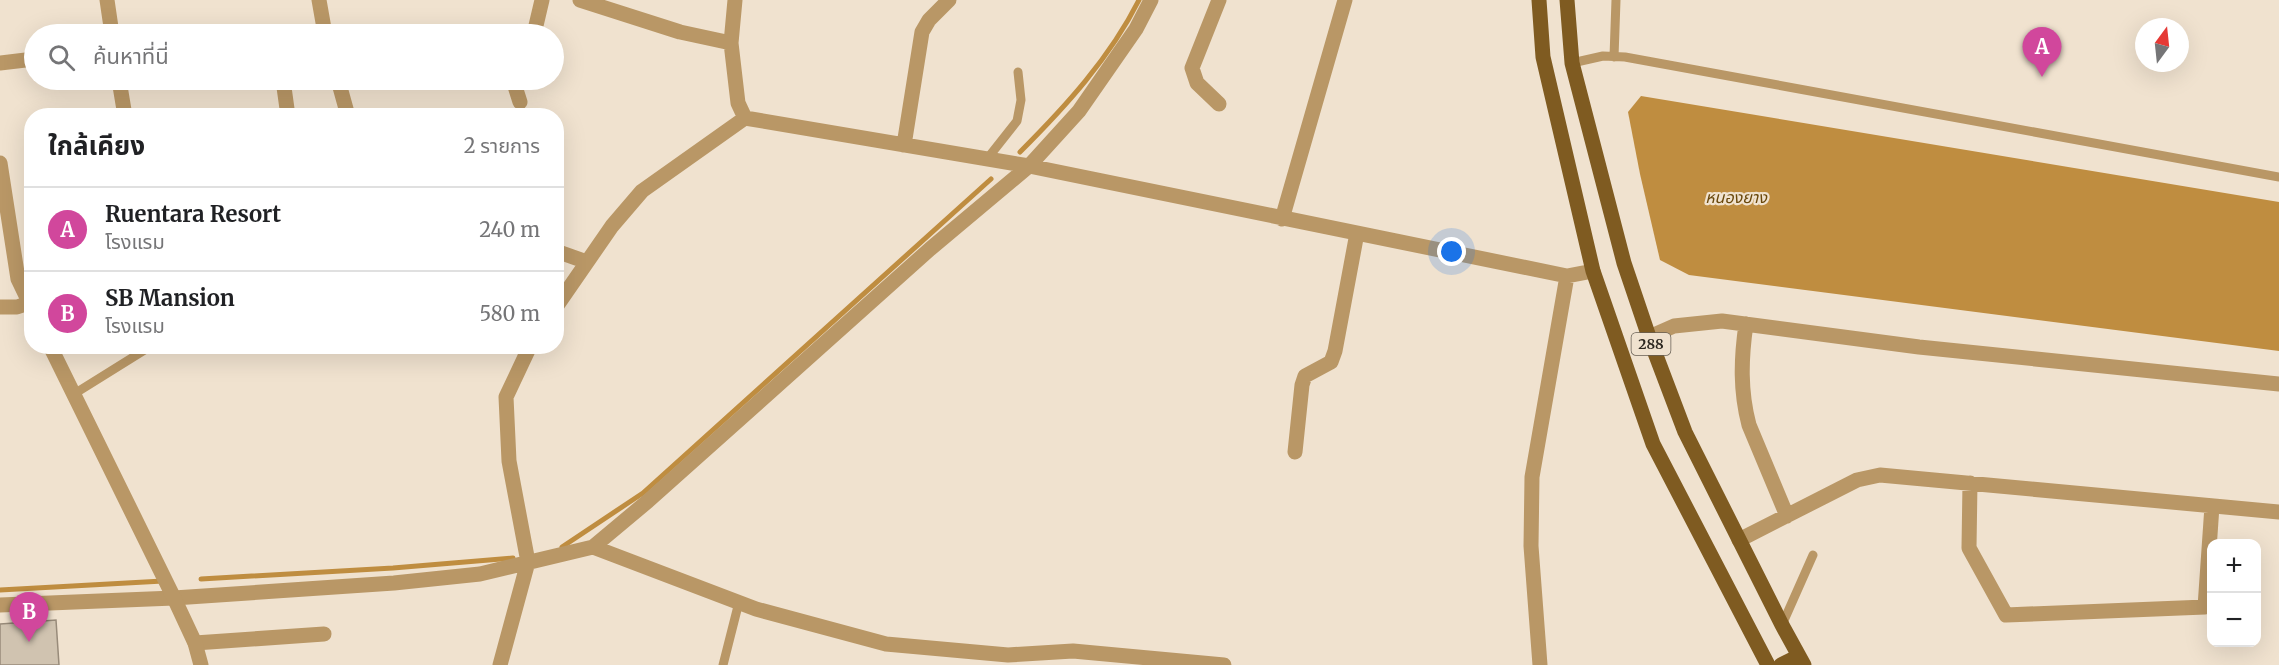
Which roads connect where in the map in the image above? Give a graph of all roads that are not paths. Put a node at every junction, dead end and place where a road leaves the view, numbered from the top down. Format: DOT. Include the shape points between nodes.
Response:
graph roads {
  1 [pos="107,0"];
  2 [pos="319,0"];
  3 [pos="542,0"];
  4 [pos="580,0"];
  5 [pos="735,0"];
  6 [pos="950,0"];
  7 [pos="1151,0"];
  8 [pos="1219,0"];
  9 [pos="1345,0"];
  10 [pos="1539,0"];
  11 [pos="1567,0"];
  12 [pos="1616,0"];
  13 [pos="111,24"];
  14 [pos="323,24"];
  15 [pos="536,24"];
  16 [pos="731,43"];
  17 [pos="1614,57"];
  18 [pos="24,60"];
  19 [pos="0,63"];
  20 [pos="1572,63"];
  21 [pos="1018,72"];
  22 [pos="121,90"];
  23 [pos="284,90"];
  24 [pos="341,90"];
  25 [pos="516,90"];
  26 [pos="520,102"];
  27 [pos="1219,104"];
  28 [pos="124,108"];
  29 [pos="287,108"];
  30 [pos="346,108"];
  31 [pos="745,118"];
  32 [pos="904,145"];
  33 [pos="987,159"];
  34 [pos="0,163"];
  35 [pos="1029,166"];
  36 [pos="2279,177"];
  37 [pos="2,191"];
  38 [pos="1282,219"];
  39 [pos="1357,233"];
  40 [pos="564,254"];
  41 [pos="587,262"];
  42 [pos="1593,271"];
  43 [pos="1567,276"];
  44 [pos="24,292"];
  45 [pos="564,295"];
  46 [pos="24,306"];
  47 [pos="0,307"];
  48 [pos="1746,324"];
  49 [pos="1648,338"];
  50 [pos="54,354"];
  51 [pos="138,354"];
  52 [pos="526,354"];
  53 [pos="2279,384"];
  54 [pos="74,394"];
  55 [pos="1295,452"];
  56 [pos="1970,483"];
  57 [pos="2212,506"];
  58 [pos="2279,513"];
  59 [pos="1787,516"];
  60 [pos="1739,540"];
  61 [pos="593,547"];
  62 [pos="1813,555"];
  63 [pos="528,562"];
  64 [pos="174,598"];
  65 [pos="739,602"];
  66 [pos="0,605"];
  67 [pos="1782,626"];
  68 [pos="324,634"];
  69 [pos="195,644"];
  70 [pos="1007,660"];
  71 [pos="1802,660"];
  72 [pos="201,665"];
  73 [pos="500,665"];
  74 [pos="723,665"];
  75 [pos="1224,665"];
  76 [pos="1540,665"];
  77 [pos="1768,665"];
  78 [pos="1781,665"];
  1 -- 13 [label="street"];
  2 -- 14 [label="street"];
  3 -- 15 [label="street"];
  4 -- 16 [label="street" via="680,32"];
  5 -- 16 [label="street"];
  6 -- 32 [label="street" via="922,32"];
  7 -- 35 [label="street" via="1137,29 1079,111"];
  8 -- 27 [label="street" via="1192,68 1197,84"];
  9 -- 38 [label="street"];
  10 -- 42 [label="main road, 288" via="1543,57"];
  11 -- 20 [label="main road, 288"];
  12 -- 17 [label="lane"];
  16 -- 31 [label="street" via="738,103"];
  17 -- 20 [label="lane"];
  17 -- 36 [label="lane"];
  18 -- 19 [label="street"];
  20 -- 49 [label="main road, 288" via="1624,263"];
  21 -- 33 [label="lane" via="1021,100 1017,121"];
  22 -- 28 [label="street"];
  23 -- 29 [label="street"];
  24 -- 30 [label="street"];
  25 -- 26 [label="street"];
  31 -- 32 [label="street"];
  31 -- 41 [label="street" via="642,191"];
  32 -- 33 [label="street"];
  33 -- 35 [label="street"];
  34 -- 37 [label="street"];
  35 -- 38 [label="street"];
  35 -- 61 [label="street"];
  37 -- 44 [label="street" via="18,279"];
  38 -- 39 [label="street"];
  39 -- 43 [label="street"];
  39 -- 55 [label="street" via="1335,351 1331,362 1305,376 1302,385"];
  40 -- 41 [label="street"];
  41 -- 45 [label="street"];
  42 -- 43 [label="street"];
  42 -- 77 [label="main road, 288" via="1653,444"];
  43 -- 76 [label="street" via="1532,477 1531,546"];
  46 -- 47 [label="street"];
  48 -- 49 [label="street" via="1722,321 1674,326"];
  48 -- 53 [label="street" via="1919,347"];
  48 -- 59 [label="street" via="1741,368 1745,409"];
  49 -- 60 [label="main road, 288" via="1685,432"];
  50 -- 54 [label="street"];
  51 -- 54 [label="lane"];
  52 -- 63 [label="street" via="506,397 509,461"];
  54 -- 64 [label="street"];
  56 -- 57 [label="street"];
  56 -- 57 [label="street" via="1969,548 2006,615 2205,608"];
  56 -- 59 [label="street" via="1880,475 1857,480"];
  57 -- 58 [label="street"];
  59 -- 60 [label="street"];
  60 -- 67 [label="main road, 288"];
  61 -- 63 [label="street"];
  61 -- 65 [label="street"];
  62 -- 67 [label="lane"];
  63 -- 64 [label="street" via="480,574 394,583"];
  63 -- 73 [label="street"];
  64 -- 66 [label="street"];
  64 -- 69 [label="street"];
  65 -- 70 [label="street" via="886,644"];
  65 -- 74 [label="lane"];
  67 -- 71 [label="main road, 288"];
  68 -- 69 [label="street"];
  69 -- 72 [label="street"];
  70 -- 75 [label="street" via="1074,651"];
  71 -- 78 [label="main road"];
}
